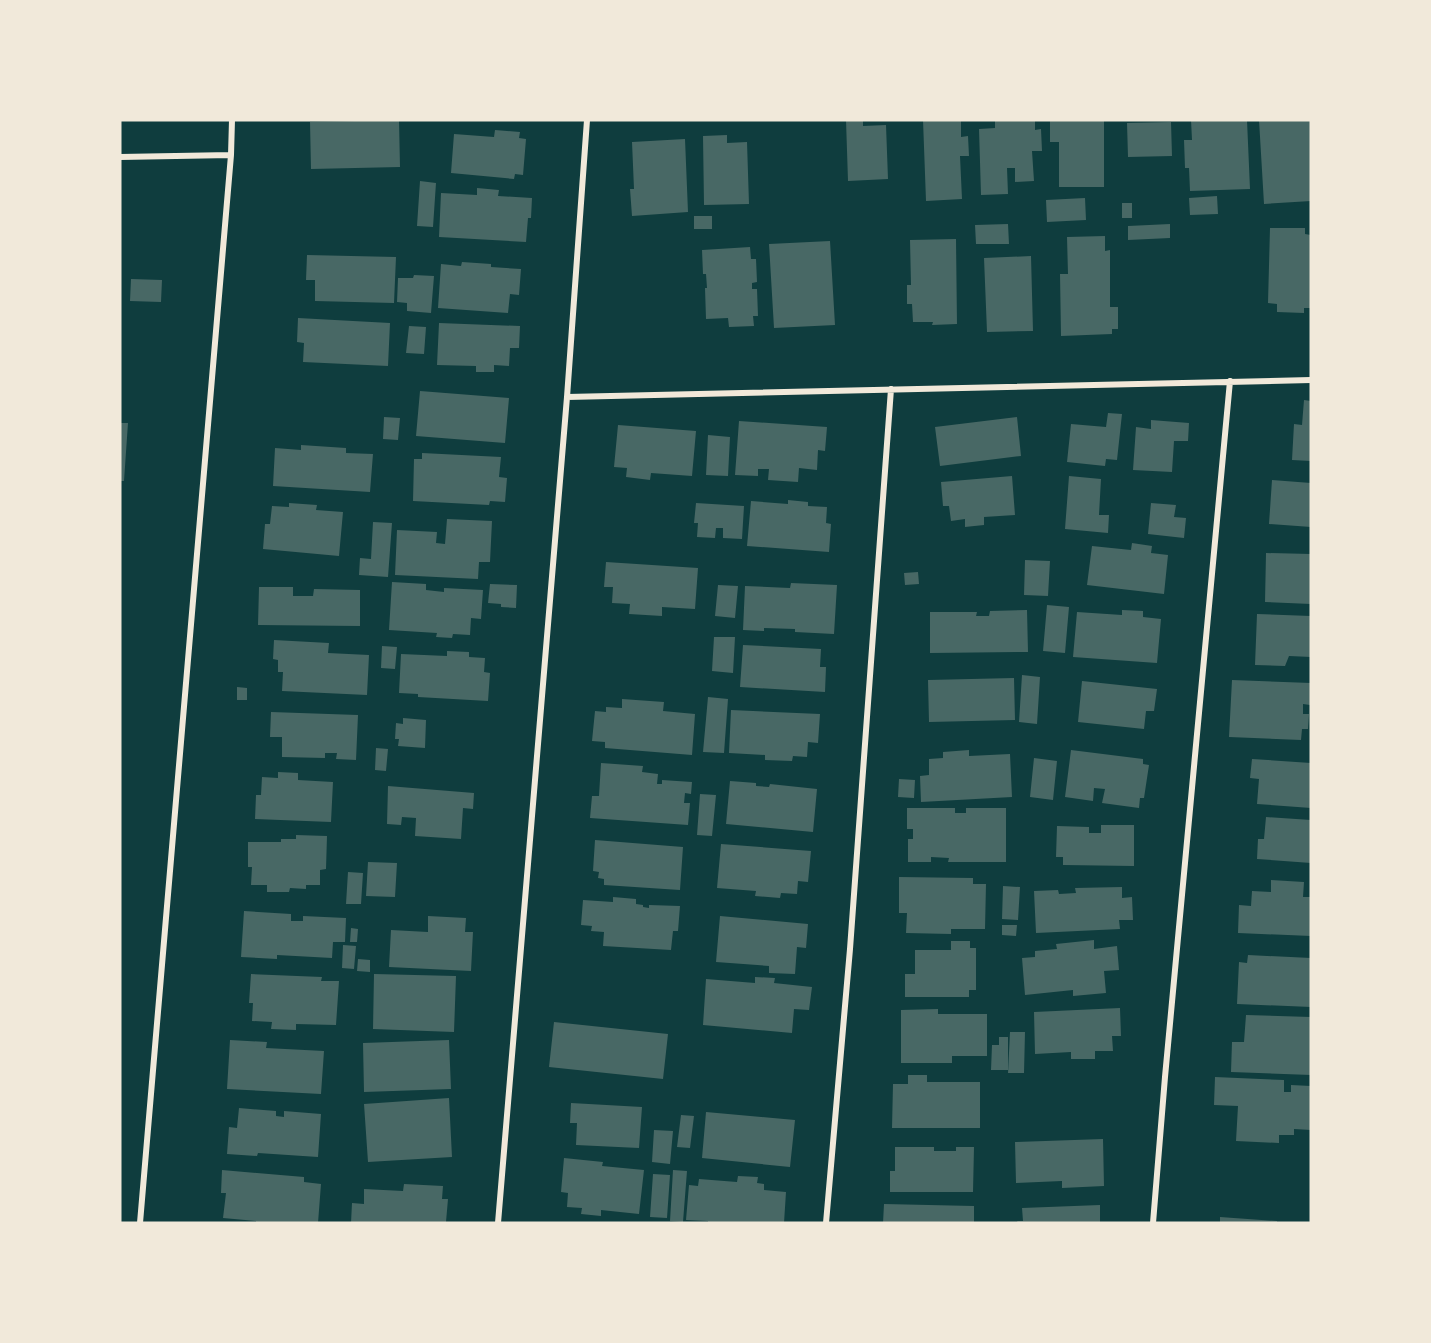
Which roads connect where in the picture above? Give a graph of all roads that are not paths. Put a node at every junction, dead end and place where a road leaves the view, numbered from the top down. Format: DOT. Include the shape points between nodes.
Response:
graph roads {
  1 [pos="232,120"];
  2 [pos="587,120"];
  3 [pos="231,155"];
  4 [pos="120,157"];
  5 [pos="1311,380"];
  6 [pos="1230,381"];
  7 [pos="891,389"];
  8 [pos="567,397"];
  9 [pos="140,1223"];
  10 [pos="498,1223"];
  11 [pos="826,1223"];
  12 [pos="1153,1223"];
  1 -- 3 [label="street"];
  2 -- 8 [label="street"];
  3 -- 4 [label="street"];
  3 -- 9 [label="street"];
  5 -- 6 [label="street"];
  6 -- 7 [label="street"];
  6 -- 12 [label="street"];
  7 -- 8 [label="street"];
  7 -- 11 [label="street"];
  8 -- 10 [label="street"];
}
